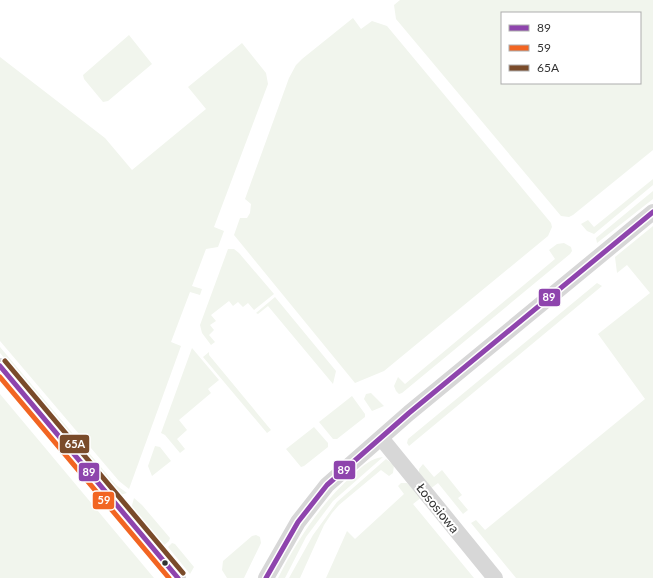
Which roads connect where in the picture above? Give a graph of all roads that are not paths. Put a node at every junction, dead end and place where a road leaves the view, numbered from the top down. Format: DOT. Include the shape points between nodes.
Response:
graph roads {
  1 [pos="653,212"];
  2 [pos="0,366"];
  3 [pos="381,438"];
  4 [pos="178,578"];
  5 [pos="266,578"];
  6 [pos="495,578"];
  1 -- 3 [label="street"];
  2 -- 4 [label="street"];
  3 -- 5 [label="street" via="327,485 285,543"];
  3 -- 6 [label="street, Łososiowa"];
}
